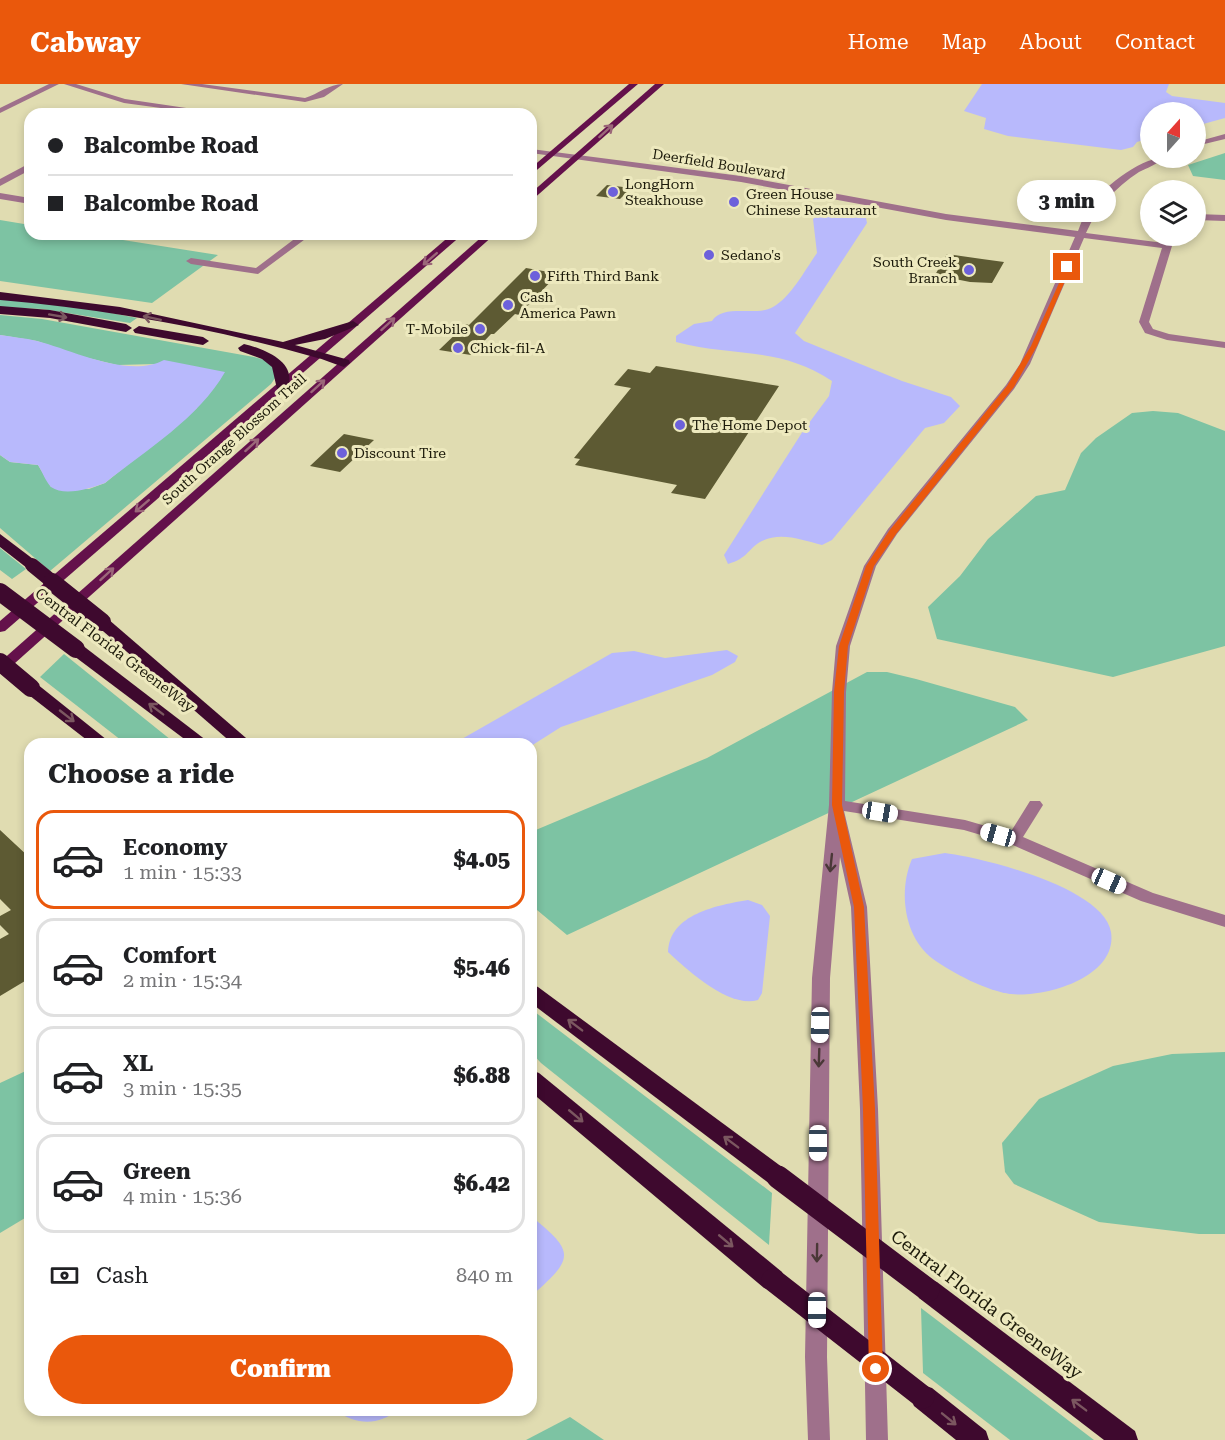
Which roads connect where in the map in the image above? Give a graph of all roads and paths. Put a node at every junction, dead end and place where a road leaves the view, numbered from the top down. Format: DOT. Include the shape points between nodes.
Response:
graph roads {
  1 [pos="55,84"];
  2 [pos="68,84"];
  3 [pos="185,84"];
  4 [pos="339,84"];
  5 [pos="634,84"];
  6 [pos="660,84"];
  7 [pos="214,89"];
  8 [pos="206,94"];
  9 [pos="197,99"];
  10 [pos="181,108"];
  11 [pos="0,111"];
  12 [pos="1225,136"];
  13 [pos="1206,141"];
  14 [pos="537,153"];
  15 [pos="549,157"];
  16 [pos="537,158"];
  17 [pos="574,160"];
  18 [pos="537,167"];
  19 [pos="1140,167"];
  20 [pos="24,169"];
  21 [pos="0,183"];
  22 [pos="537,193"];
  23 [pos="0,196"];
  24 [pos="24,200"];
  25 [pos="1206,218"];
  26 [pos="1225,218"];
  27 [pos="1080,238"];
  28 [pos="299,240"];
  29 [pos="452,240"];
  30 [pos="464,240"];
  31 [pos="484,240"];
  32 [pos="1168,246"];
  33 [pos="474,249"];
  34 [pos="1167,249"];
  35 [pos="191,261"];
  36 [pos="0,296"];
  37 [pos="0,310"];
  38 [pos="353,325"];
  39 [pos="267,342"];
  40 [pos="1225,345"];
  41 [pos="244,348"];
  42 [pos="316,356"];
  43 [pos="344,363"];
  44 [pos="282,386"];
  45 [pos="0,538"];
  46 [pos="0,592"];
  47 [pos="0,628"];
  48 [pos="0,662"];
  49 [pos="0,669"];
  50 [pos="95,738"];
  51 [pos="194,738"];
  52 [pos="237,738"];
  53 [pos="1035,804"];
  54 [pos="837,805"];
  55 [pos="1014,839"];
  56 [pos="1225,921"];
  57 [pos="537,996"];
  58 [pos="537,1083"];
  59 [pos="819,1440"];
  60 [pos="877,1440"];
  61 [pos="976,1440"];
  62 [pos="1125,1440"];
  1 -- 11 [label="street"];
  2 -- 10 [label="street" via="124,101"];
  3 -- 7 [label="street"];
  4 -- 7 [label="street" via="305,100"];
  5 -- 15 [label="main road"];
  17 -- 6 [label="main road, one-way"];
  7 -- 8 [label="street"];
  9 -- 10 [label="street"];
  12 -- 13 [label="street"];
  14 -- 15 [label="street, Deerfield Boulevard"];
  15 -- 16 [label="street, Deerfield Boulevard"];
  15 -- 17 [label="street, Deerfield Boulevard"];
  15 -- 18 [label="main road"];
  17 -- 22 [label="main road"];
  17 -- 27 [label="street, Deerfield Boulevard" via="738,182 900,214"];
  19 -- 27 [label="street" via="1105,194 1091,211"];
  20 -- 21 [label="street"];
  23 -- 24 [label="street"];
  25 -- 26 [label="street"];
  27 -- 34 [label="street, Deerfield Boulevard"];
  27 -- 54 [label="street" via="1020,371 892,532 870,566 843,646"];
  28 -- 35 [label="street" via="258,271"];
  29 -- 38 [label="main road, South Orange Blossom Trail, one-way"];
  30 -- 33 [label="main road"];
  31 -- 33 [label="main road, South Orange Blossom Trail"];
  32 -- 34 [label="street"];
  43 -- 33 [label="main road, South Orange Blossom Trail, one-way"];
  34 -- 40 [label="street" via="1144,322 1149,331"];
  39 -- 36 [label="highway, one-way" via="95,308"];
  37 -- 41 [label="highway, one-way" via="50,314"];
  38 -- 39 [label="highway" via="297,342"];
  38 -- 42 [label="main road, South Orange Blossom Trail"];
  39 -- 42 [label="highway"];
  41 -- 42 [label="highway"];
  41 -- 44 [label="highway" via="277,362 284,372"];
  42 -- 43 [label="highway"];
  42 -- 44 [label="main road, South Orange Blossom Trail"];
  49 -- 43 [label="main road, South Orange Blossom Trail, one-way"];
  44 -- 47 [label="main road, South Orange Blossom Trail, one-way"];
  45 -- 52 [label="highway, bridge"];
  51 -- 46 [label="highway, Central Florida GreeneWay, one-way, bridge"];
  48 -- 50 [label="highway, one-way, bridge"];
  53 -- 55 [label="street"];
  54 -- 55 [label="street" via="965,825"];
  54 -- 59 [label="street, one-way" via="821,1002 816,1357"];
  54 -- 60 [label="street" via="859,907 869,1109"];
  55 -- 56 [label="street" via="1147,897"];
  62 -- 57 [label="highway, Central Florida GreeneWay, one-way, bridge"];
  58 -- 61 [label="highway, one-way, bridge" via="773,1280"];
}
